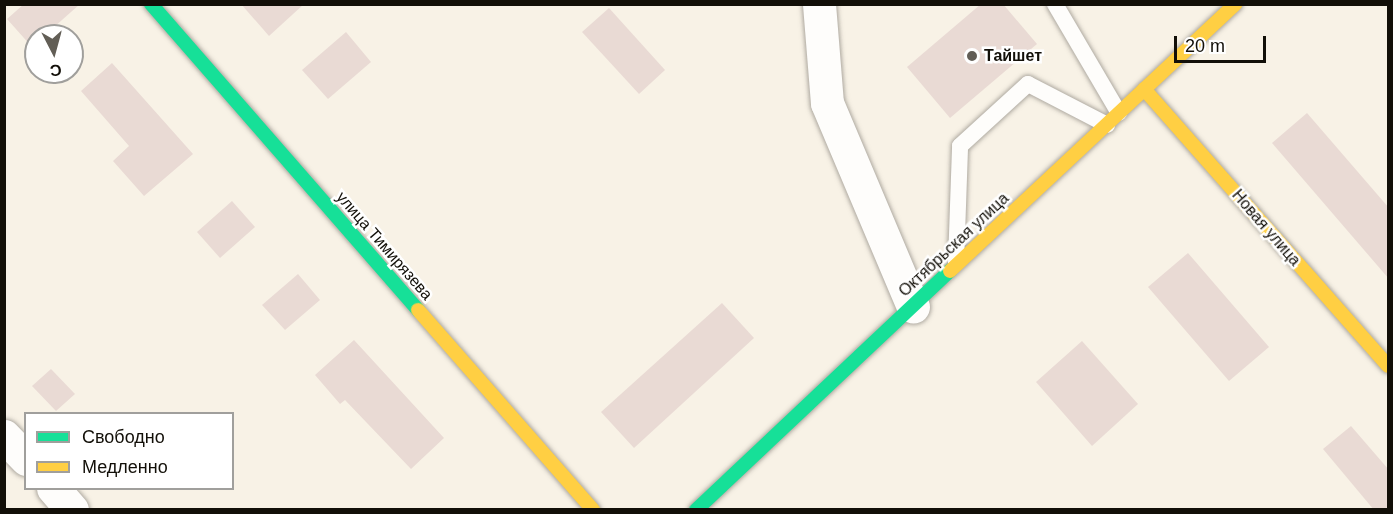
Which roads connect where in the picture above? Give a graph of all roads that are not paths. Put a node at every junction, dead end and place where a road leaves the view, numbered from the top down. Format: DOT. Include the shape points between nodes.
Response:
graph roads {
  1 [pos="151,4"];
  2 [pos="819,4"];
  3 [pos="1054,4"];
  4 [pos="1235,4"];
  5 [pos="1144,89"];
  6 [pos="1113,119"];
  7 [pos="956,266"];
  8 [pos="913,307"];
  9 [pos="1389,366"];
  10 [pos="4,436"];
  11 [pos="24,457"];
  12 [pos="54,490"];
  13 [pos="72,510"];
  14 [pos="593,510"];
  15 [pos="696,510"];
  1 -- 14 [label="street, улица Тимирязева"];
  2 -- 8 [label="street" via="827,103"];
  3 -- 6 [label="lane"];
  4 -- 5 [label="street, Октябрьская улица"];
  5 -- 6 [label="street, Октябрьская улица"];
  5 -- 9 [label="street, Новая улица"];
  6 -- 7 [label="street, Октябрьская улица"];
  6 -- 7 [label="lane" via="1028,84 960,146"];
  7 -- 8 [label="street, Октябрьская улица"];
  8 -- 15 [label="street, Октябрьская улица"];
  10 -- 11 [label="street"];
  12 -- 13 [label="street"];
}
